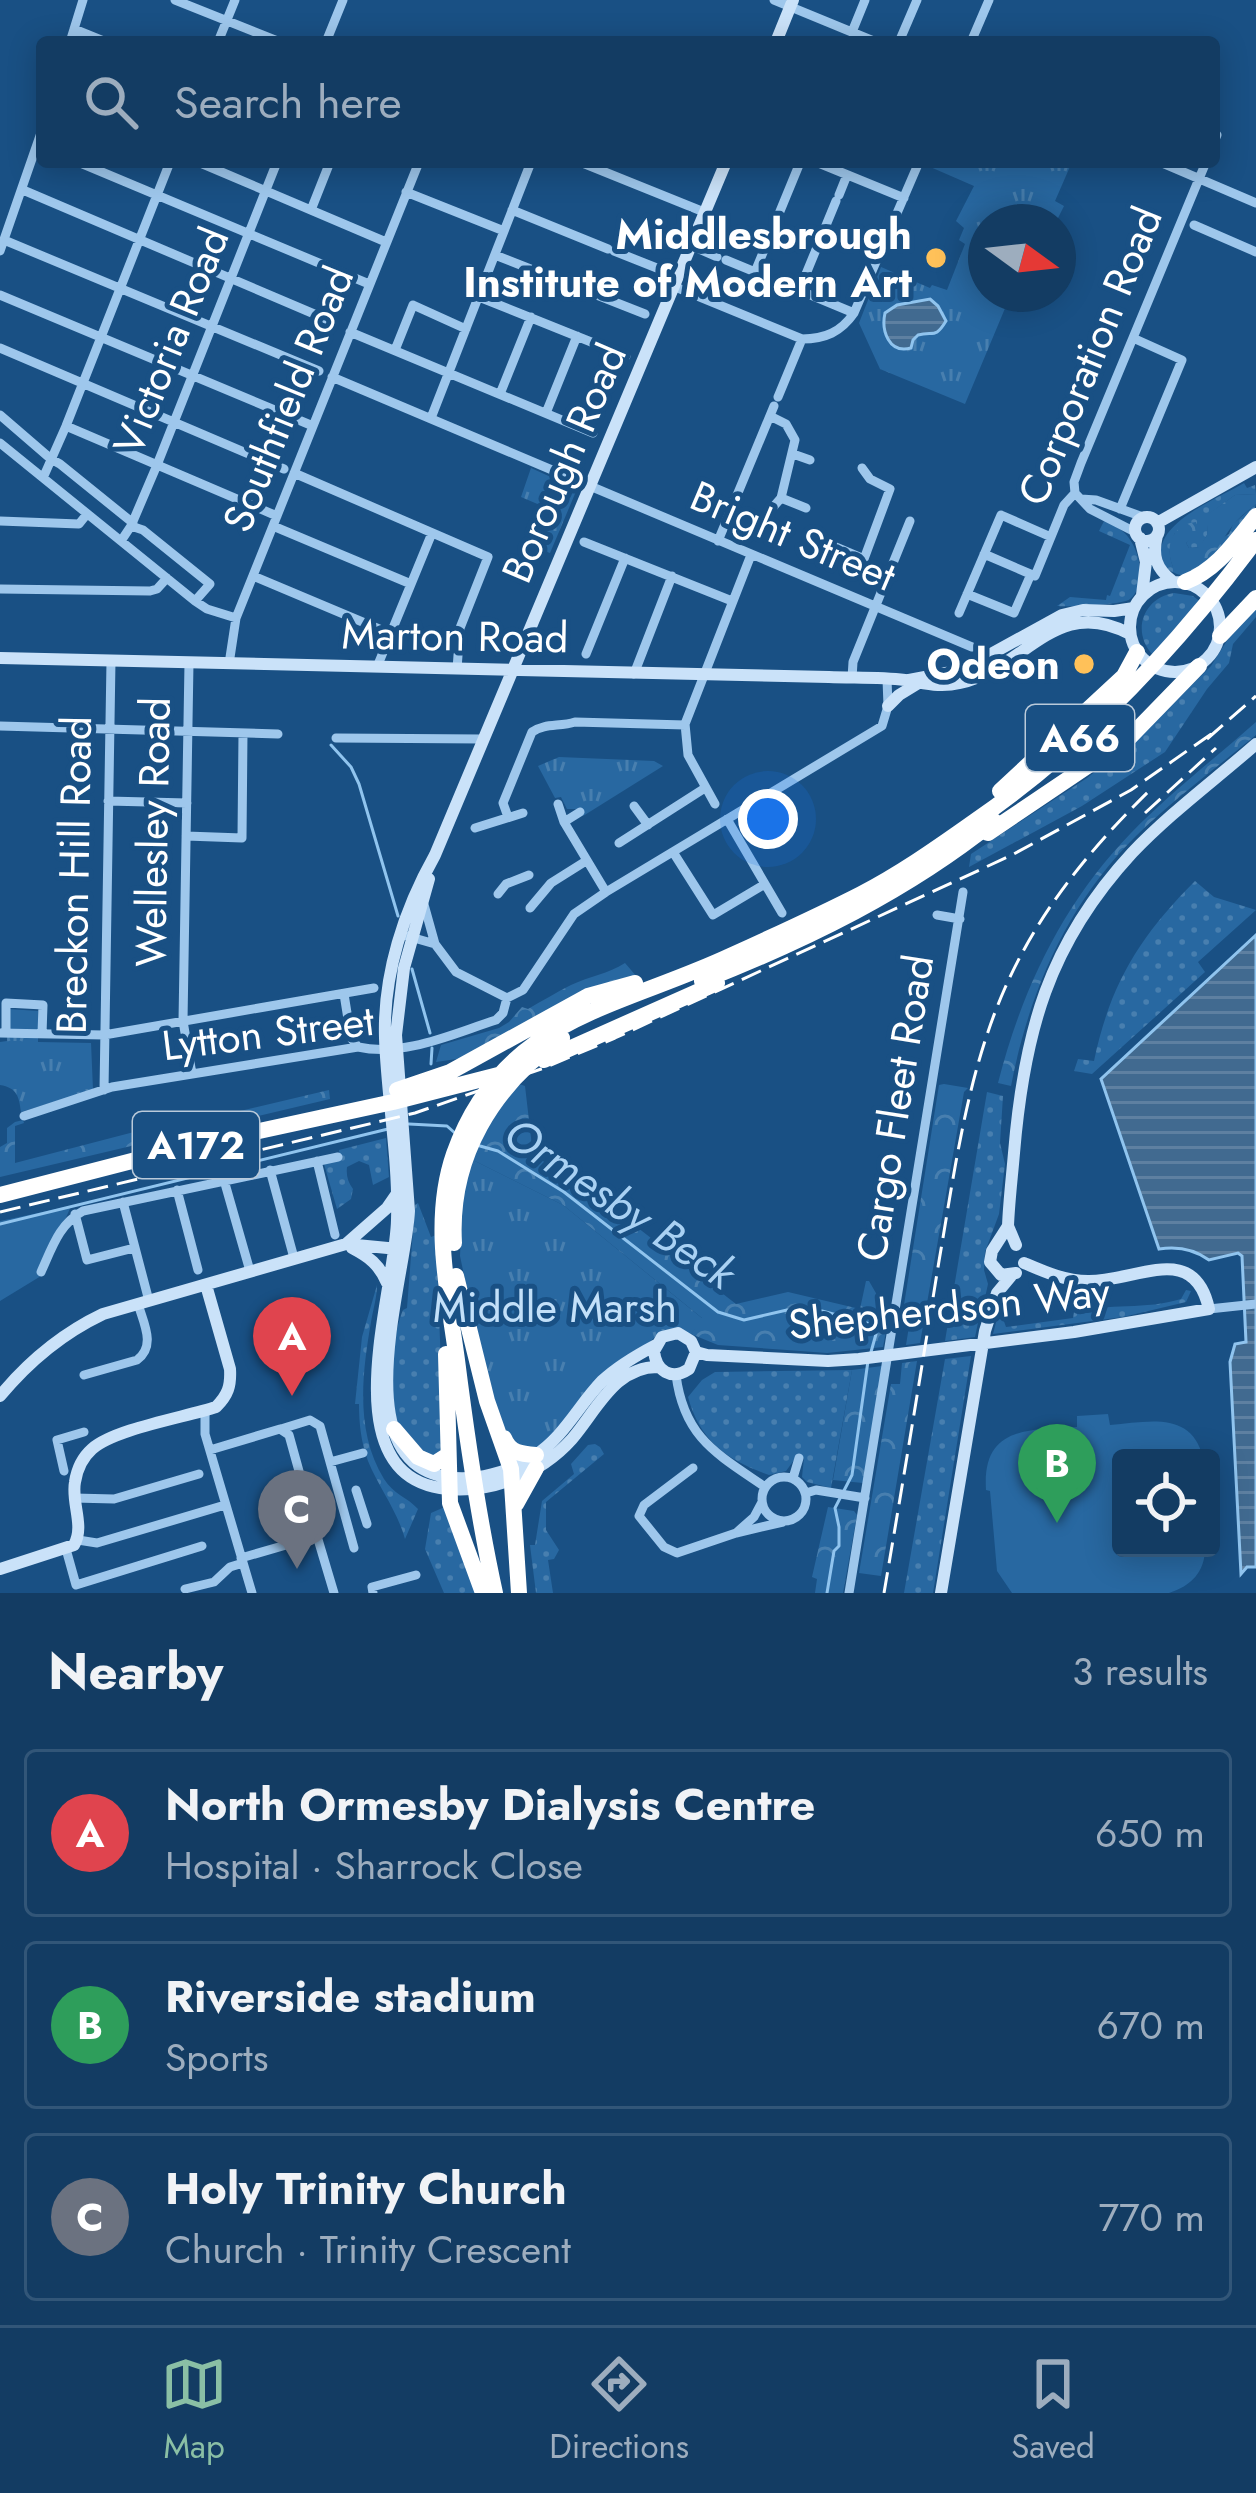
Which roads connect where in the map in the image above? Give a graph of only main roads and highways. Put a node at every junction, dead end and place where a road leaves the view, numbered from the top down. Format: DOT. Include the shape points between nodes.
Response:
graph roads {
  1 [pos="1256,516"];
  2 [pos="1256,540"];
  3 [pos="1256,558"];
  4 [pos="1178,582"];
  5 [pos="1256,598"];
  6 [pos="1220,636"];
  7 [pos="1134,643"];
  8 [pos="1199,666"];
  9 [pos="965,844"];
  10 [pos="865,892"];
  11 [pos="787,946"];
  12 [pos="743,950"];
  13 [pos="0,1185"];
  14 [pos="0,1195"];
  15 [pos="447,1228"];
  16 [pos="452,1280"];
  17 [pos="493,1416"];
  18 [pos="394,1430"];
  19 [pos="448,1455"];
  20 [pos="514,1510"];
  21 [pos="483,1593"];
  22 [pos="495,1593"];
  23 [pos="505,1593"];
  24 [pos="519,1593"];
  1 -- 4 [label="highway" via="1217,563"];
  2 -- 10 [label="highway, A66" via="1186,630 1078,740 970,826"];
  3 -- 9 [label="highway, A66" via="1120,715"];
  5 -- 6 [label="highway"];
  7 -- 10 [label="highway" via="1124,676 1040,754"];
  8 -- 9 [label="highway, A66" via="1112,751"];
  9 -- 11 [label="highway, A66"];
  10 -- 12 [label="highway, A66"];
  11 -- 14 [label="highway, A172" via="529,1066"];
  11 -- 15 [label="highway, A66" via="591,1022 537,1055 484,1116"];
  12 -- 13 [label="highway, A172" via="588,996 412,1086"];
  12 -- 15 [label="highway, A66" via="593,1010 511,1062 462,1134"];
  15 -- 16 [label="highway, A66"];
  16 -- 17 [label="highway, A66"];
  16 -- 19 [label="highway, A66" via="444,1318"];
  16 -- 22 [label="highway, A66" via="470,1463"];
  16 -- 23 [label="highway, A66"];
  17 -- 20 [label="highway, A66"];
  17 -- 20 [label="highway" via="508,1447 536,1461"];
  18 -- 19 [label="highway" via="424,1461"];
  19 -- 21 [label="highway, A66" via="458,1528"];
  20 -- 24 [label="highway, A66"];
}
